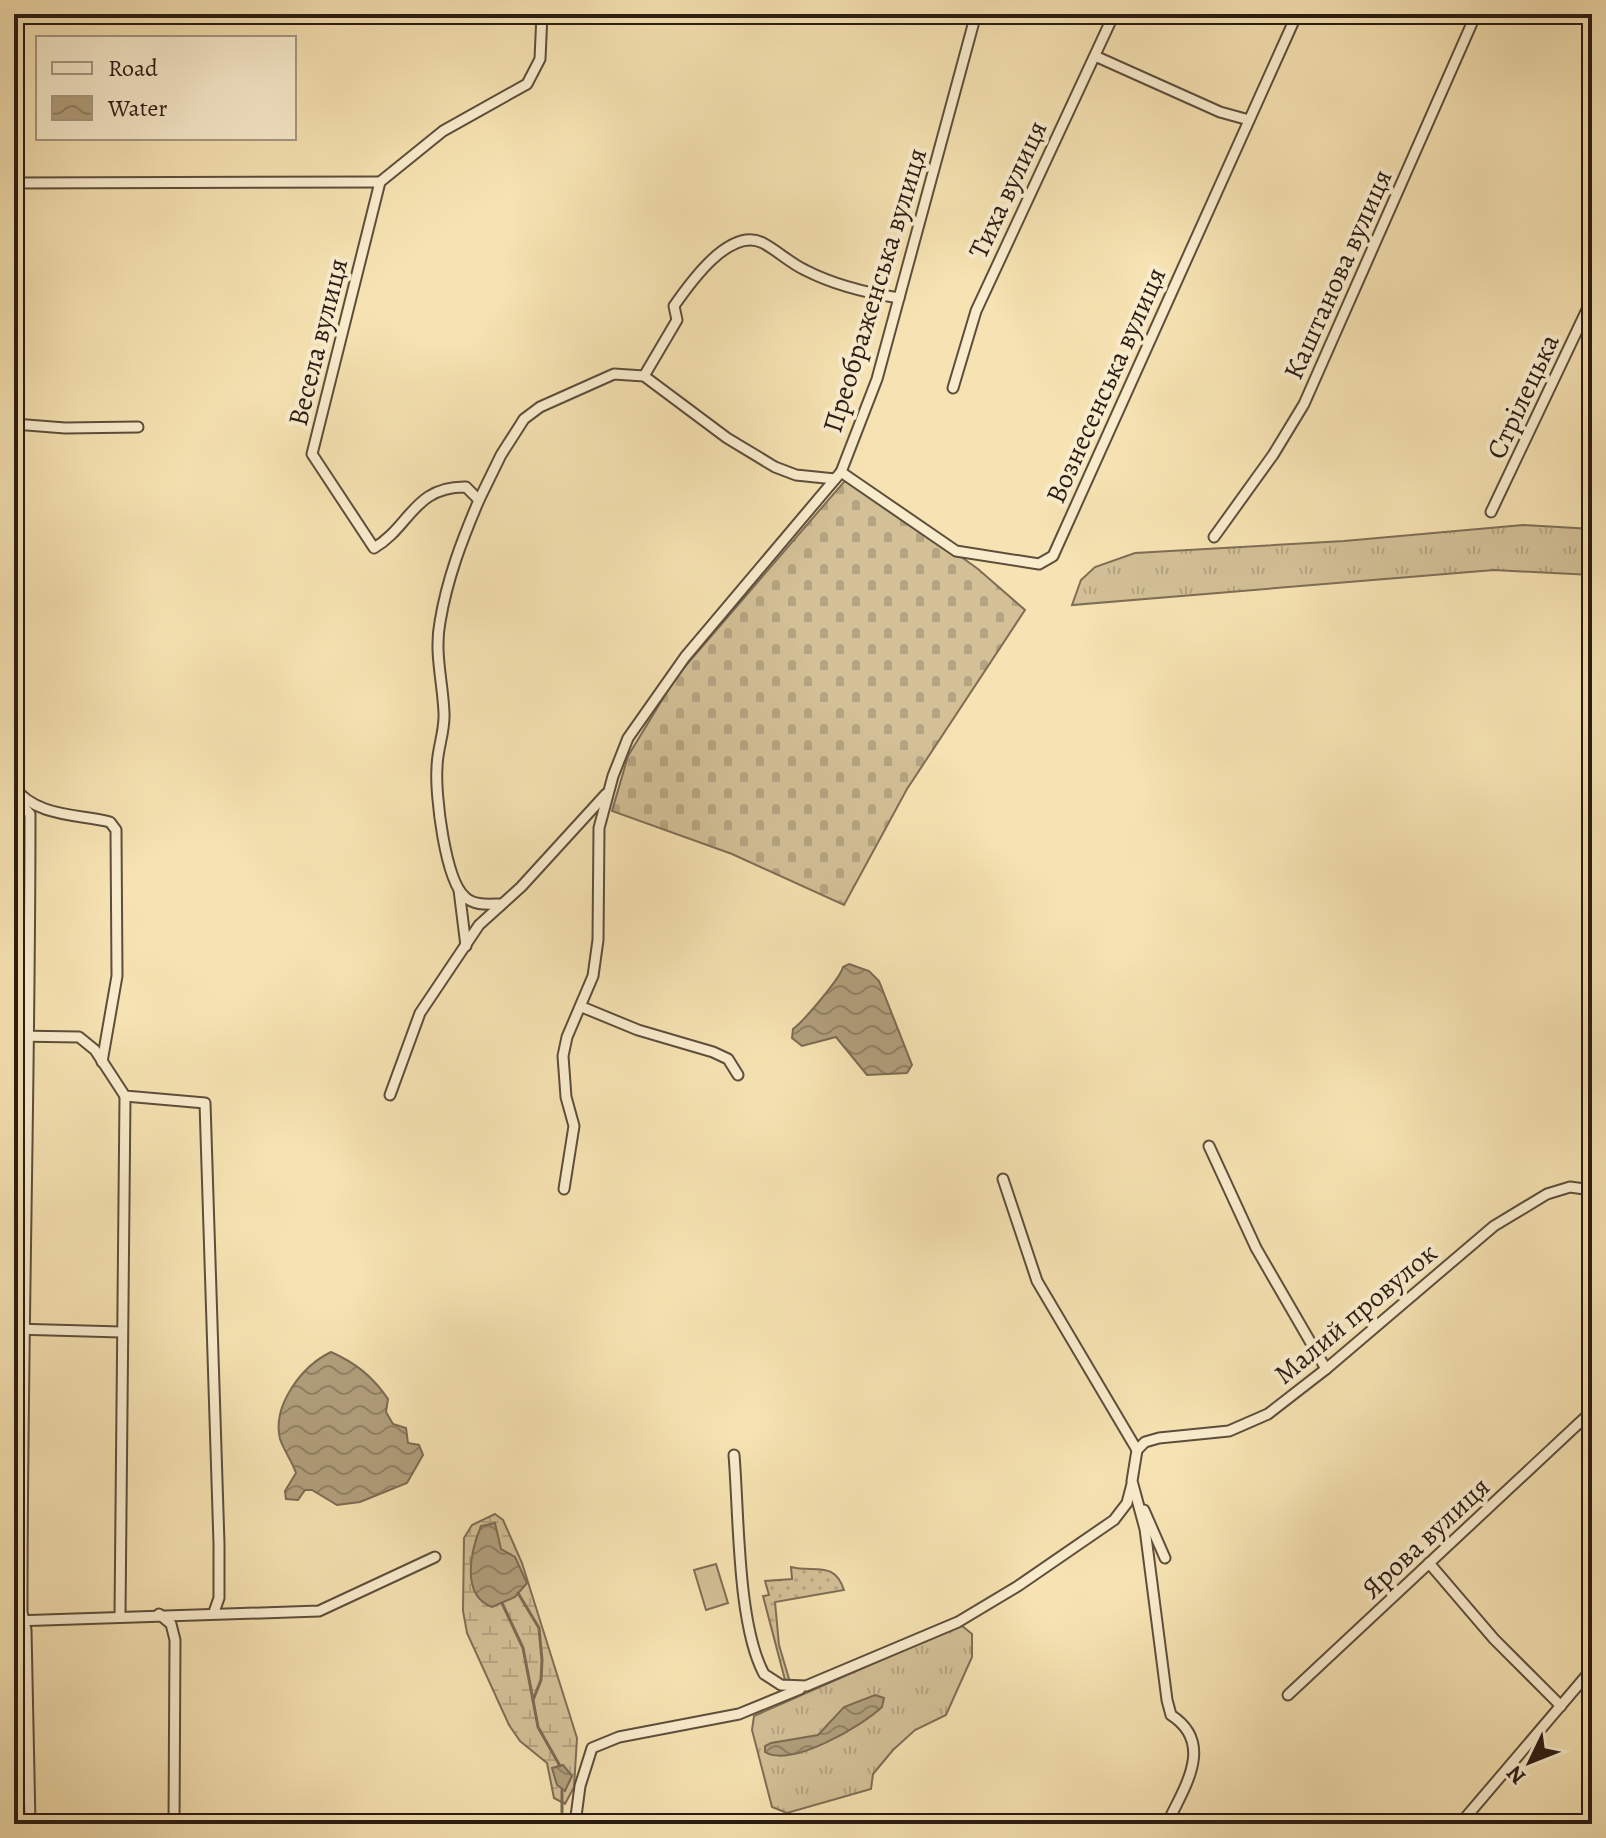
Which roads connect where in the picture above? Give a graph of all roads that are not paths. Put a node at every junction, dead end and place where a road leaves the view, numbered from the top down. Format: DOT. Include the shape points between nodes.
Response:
graph roads {
  1 [pos="542,14"];
  2 [pos="976,14"];
  3 [pos="1114,14"];
  4 [pos="1297,14"];
  5 [pos="1476,14"];
  6 [pos="1095,56"];
  7 [pos="1249,120"];
  8 [pos="380,182"];
  9 [pos="14,183"];
  10 [pos="899,298"];
  11 [pos="1592,299"];
  12 [pos="644,376"];
  13 [pos="953,388"];
  14 [pos="14,424"];
  15 [pos="138,427"];
  16 [pos="838,475"];
  17 [pos="479,500"];
  18 [pos="1491,512"];
  19 [pos="1214,537"];
  20 [pos="14,787"];
  21 [pos="608,791"];
  22 [pos="14,797"];
  23 [pos="459,890"];
  24 [pos="500,904"];
  25 [pos="466,946"];
  26 [pos="582,1007"];
  27 [pos="14,1036"];
  28 [pos="30,1037"];
  29 [pos="102,1062"];
  30 [pos="738,1075"];
  31 [pos="390,1095"];
  32 [pos="125,1096"];
  33 [pos="1209,1146"];
  34 [pos="1003,1179"];
  35 [pos="564,1189"];
  36 [pos="1592,1190"];
  37 [pos="18,1330"];
  38 [pos="121,1332"];
  39 [pos="1326,1369"];
  40 [pos="1592,1411"];
  41 [pos="1137,1450"];
  42 [pos="734,1455"];
  43 [pos="1132,1481"];
  44 [pos="435,1557"];
  45 [pos="1165,1558"];
  46 [pos="1429,1563"];
  47 [pos="214,1612"];
  48 [pos="158,1614"];
  49 [pos="120,1615"];
  50 [pos="19,1620"];
  51 [pos="1592,1669"];
  52 [pos="806,1686"];
  53 [pos="1288,1695"];
  54 [pos="1561,1706"];
  55 [pos="30,1824"];
  56 [pos="174,1824"];
  57 [pos="575,1824"];
  58 [pos="1167,1824"];
  59 [pos="1460,1824"];
  1 -- 8 [label="street" via="540,59 527,84 443,131"];
  2 -- 10 [label="street, Преображенська вулиця"];
  3 -- 6 [label="street, Тиха вулиця"];
  4 -- 7 [label="street, Вознесенська вулиця"];
  5 -- 19 [label="street, Каштанова вулиця" via="1304,404"];
  6 -- 7 [label="street"];
  6 -- 13 [label="street, Тиха вулиця" via="976,311"];
  7 -- 16 [label="street, Вознесенська вулиця" via="1053,556 1039,564 956,551"];
  8 -- 9 [label="street"];
  8 -- 17 [label="street, Весела вулиця" via="312,454 374,548 429,496 466,487"];
  10 -- 12 [label="street" via="815,274 763,243 737,244 704,266 674,306 677,320"];
  10 -- 16 [label="street, Преображенська вулиця" via="877,379"];
  11 -- 18 [label="street, Стрілецька"];
  12 -- 16 [label="street" via="775,467 796,475"];
  12 -- 17 [label="street" via="614,374 594,381 524,419"];
  14 -- 15 [label="street"];
  16 -- 21 [label="street, Преображенська вулиця" via="648,705 628,738"];
  17 -- 23 [label="street" via="450,575 439,625 444,720 437,783"];
  20 -- 29 [label="street" via="28,801 74,818 110,822 116,830 117,976"];
  21 -- 24 [label="street, Преображенська вулиця"];
  21 -- 26 [label="street, Преображенська вулиця" via="599,828 598,940"];
  22 -- 28 [label="street" via="30,814"];
  23 -- 24 [label="street" via="478,904"];
  23 -- 25 [label="street"];
  24 -- 25 [label="street, Преображенська вулиця"];
  25 -- 31 [label="street, Преображенська вулиця" via="420,1013"];
  26 -- 30 [label="street" via="713,1052 728,1059"];
  26 -- 35 [label="street, Преображенська вулиця" via="563,1056 574,1126"];
  27 -- 28 [label="street"];
  28 -- 29 [label="street" via="79,1037"];
  28 -- 37 [label="street"];
  29 -- 32 [label="street"];
  32 -- 38 [label="street"];
  32 -- 47 [label="street" via="205,1103 219,1544"];
  33 -- 39 [label="street" via="1256,1248"];
  34 -- 41 [label="street" via="1037,1281"];
  36 -- 39 [label="street, Малий провулок" via="1570,1187 1547,1194 1494,1226"];
  37 -- 38 [label="street"];
  37 -- 50 [label="street"];
  38 -- 49 [label="street"];
  39 -- 41 [label="street, Малий провулок" via="1246,1426 1159,1438"];
  40 -- 46 [label="street, Ярова вулиця"];
  41 -- 43 [label="street"];
  42 -- 52 [label="street" via="756,1654 772,1681"];
  43 -- 45 [label="street"];
  43 -- 52 [label="street" via="1127,1503 1114,1520 1018,1586 958,1622"];
  43 -- 58 [label="street" via="1145,1529 1167,1700 1171,1715 1191,1735 1191,1774"];
  44 -- 47 [label="street" via="319,1611"];
  46 -- 53 [label="street, Ярова вулиця"];
  46 -- 54 [label="street"];
  47 -- 48 [label="street"];
  48 -- 49 [label="street"];
  48 -- 56 [label="street" via="171,1624 175,1640"];
  49 -- 50 [label="street"];
  50 -- 55 [label="street"];
  51 -- 54 [label="street"];
  52 -- 57 [label="street" via="739,1714 619,1737 592,1748"];
  54 -- 59 [label="street"];
}
